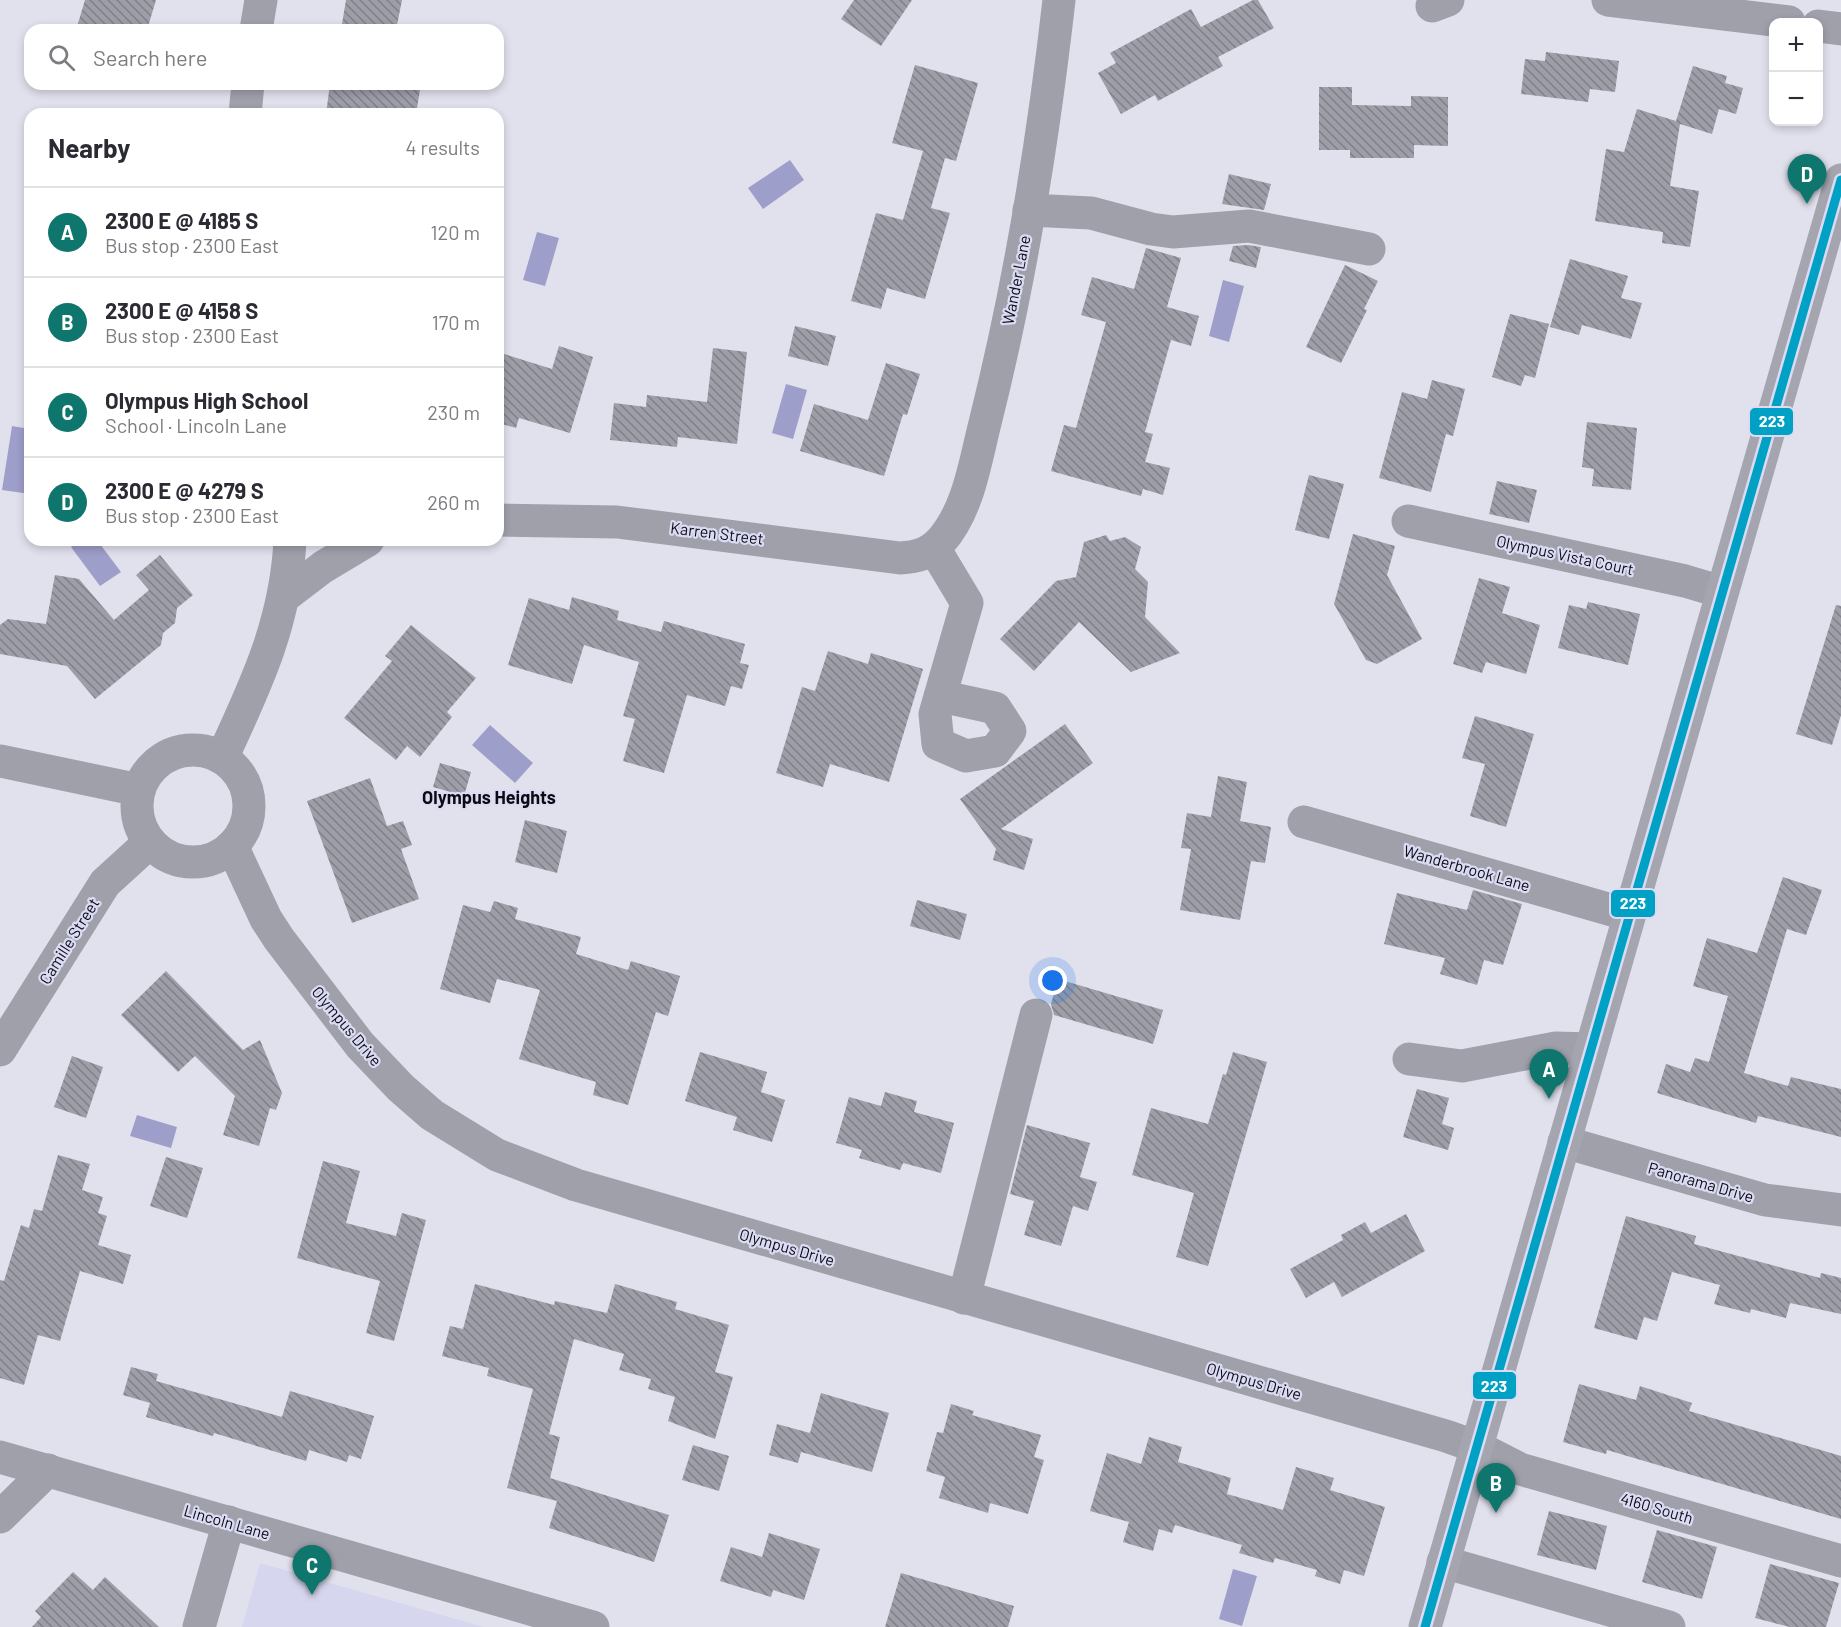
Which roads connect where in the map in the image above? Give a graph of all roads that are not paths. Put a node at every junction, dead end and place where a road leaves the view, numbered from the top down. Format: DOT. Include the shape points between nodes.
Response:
graph roads {
  1 [pos="261,0"];
  2 [pos="1059,0"];
  3 [pos="1608,0"];
  4 [pos="1769,20"];
  5 [pos="257,24"];
  6 [pos="1823,27"];
  7 [pos="1841,29"];
  8 [pos="247,90"];
  9 [pos="246,108"];
  10 [pos="1840,189"];
  11 [pos="1029,210"];
  12 [pos="1369,249"];
  13 [pos="504,520"];
  14 [pos="1408,521"];
  15 [pos="289,546"];
  16 [pos="358,546"];
  17 [pos="934,548"];
  18 [pos="1722,592"];
  19 [pos="285,596"];
  20 [pos="940,696"];
  21 [pos="222,758"];
  22 [pos="0,761"];
  23 [pos="139,790"];
  24 [pos="1304,822"];
  25 [pos="150,842"];
  26 [pos="232,846"];
  27 [pos="1629,915"];
  28 [pos="1036,1015"];
  29 [pos="1591,1049"];
  30 [pos="0,1050"];
  31 [pos="1408,1059"];
  32 [pos="1564,1142"];
  33 [pos="1841,1210"];
  34 [pos="964,1298"];
  35 [pos="1477,1447"];
  36 [pos="0,1456"];
  37 [pos="48,1470"];
  38 [pos="0,1517"];
  39 [pos="229,1522"];
  40 [pos="1841,1561"];
  41 [pos="1443,1562"];
  42 [pos="199,1627"];
  43 [pos="593,1627"];
  44 [pos="1425,1627"];
  45 [pos="1669,1627"];
  1 -- 5 [label="street"];
  2 -- 11 [label="street, Wander Lane"];
  3 -- 4 [label="street"];
  6 -- 7 [label="street"];
  8 -- 9 [label="street"];
  10 -- 18 [label="main road"];
  11 -- 12 [label="street" via="1091,213 1173,232 1249,226"];
  11 -- 17 [label="street, Wander Lane" via="1007,326 968,490 950,528"];
  13 -- 17 [label="street, Karren Street" via="628,523 900,558"];
  14 -- 18 [label="street, Olympus Vista Court"];
  15 -- 19 [label="street"];
  16 -- 19 [label="street"];
  17 -- 20 [label="street" via="967,603"];
  18 -- 27 [label="main road"];
  19 -- 21 [label="street" via="272,643"];
  21 -- 23 [label="street" via="189,750 172,754 157,762"];
  21 -- 26 [label="street" via="235,769 249,799 248,816"];
  22 -- 23 [label="street"];
  23 -- 25 [label="street" via="139,817"];
  24 -- 27 [label="street, Wanderbrook Lane"];
  25 -- 26 [label="street" via="181,861 217,856"];
  25 -- 30 [label="street, Camille Street" via="105,883"];
  26 -- 34 [label="street, Olympus Drive" via="266,919 360,1045 401,1088 463,1136 497,1155 576,1185"];
  27 -- 29 [label="main road"];
  28 -- 34 [label="street"];
  29 -- 31 [label="street" via="1556,1048 1462,1066"];
  29 -- 32 [label="main road"];
  32 -- 33 [label="street, Panorama Drive" via="1765,1200"];
  32 -- 35 [label="main road"];
  34 -- 35 [label="street, Olympus Drive"];
  35 -- 40 [label="street, 4160 South" via="1520,1469"];
  35 -- 41 [label="main road"];
  36 -- 37 [label="street, Lincoln Lane"];
  37 -- 38 [label="street"];
  37 -- 39 [label="street, Lincoln Lane"];
  39 -- 42 [label="street"];
  39 -- 43 [label="street, Lincoln Lane"];
  41 -- 44 [label="main road"];
  41 -- 45 [label="street"];
}
